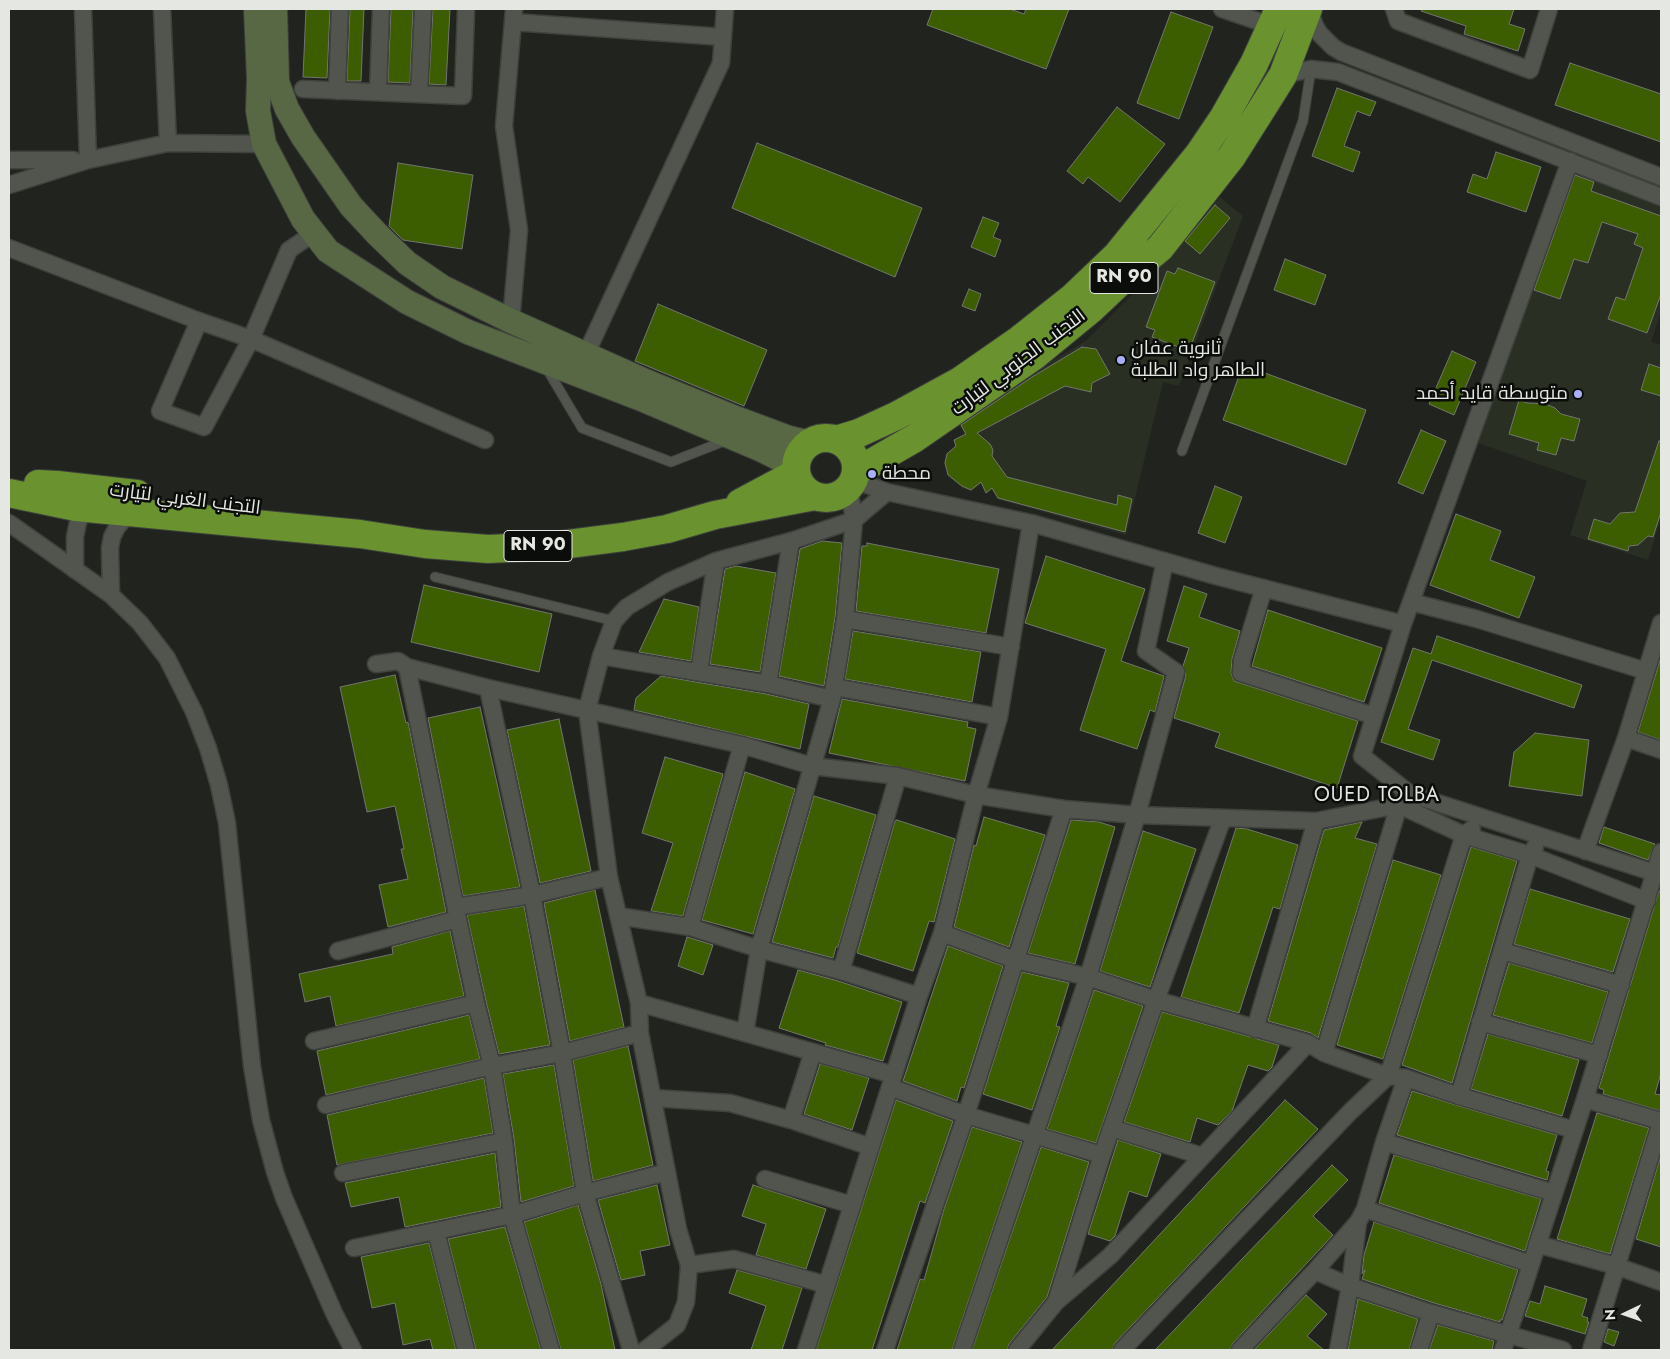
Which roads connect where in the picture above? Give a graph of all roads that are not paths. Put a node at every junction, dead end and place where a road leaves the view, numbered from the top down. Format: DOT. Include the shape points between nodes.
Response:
graph roads {
  1 [pos="83,9"];
  2 [pos="162,9"];
  3 [pos="256,9"];
  4 [pos="274,9"];
  5 [pos="340,9"];
  6 [pos="381,9"];
  7 [pos="423,9"];
  8 [pos="466,9"];
  9 [pos="725,9"];
  10 [pos="1222,9"];
  11 [pos="1309,9"];
  12 [pos="1394,9"];
  13 [pos="1550,9"];
  14 [pos="514,16"];
  15 [pos="1276,17"];
  16 [pos="723,37"];
  17 [pos="1311,69"];
  18 [pos="1283,75"];
  19 [pos="303,90"];
  20 [pos="337,91"];
  21 [pos="378,92"];
  22 [pos="419,94"];
  23 [pos="168,143"];
  24 [pos="264,144"];
  25 [pos="9,160"];
  26 [pos="88,160"];
  27 [pos="1570,161"];
  28 [pos="1661,177"];
  29 [pos="10,181"];
  30 [pos="1661,197"];
  31 [pos="314,233"];
  32 [pos="9,248"];
  33 [pos="199,321"];
  34 [pos="511,321"];
  35 [pos="251,339"];
  36 [pos="586,354"];
  37 [pos="543,362"];
  38 [pos="733,438"];
  39 [pos="485,440"];
  40 [pos="836,440"];
  41 [pos="810,443"];
  42 [pos="1182,451"];
  43 [pos="796,470"];
  44 [pos="853,480"];
  45 [pos="9,484"];
  46 [pos="887,492"];
  47 [pos="9,493"];
  48 [pos="815,496"];
  49 [pos="91,498"];
  50 [pos="134,512"];
  51 [pos="715,515"];
  52 [pos="854,520"];
  53 [pos="9,523"];
  54 [pos="1032,523"];
  55 [pos="360,534"];
  56 [pos="791,541"];
  57 [pos="716,561"];
  58 [pos="1165,562"];
  59 [pos="75,570"];
  60 [pos="435,577"];
  61 [pos="1264,588"];
  62 [pos="111,594"];
  63 [pos="1411,602"];
  64 [pos="845,619"];
  65 [pos="614,622"];
  66 [pos="1404,624"];
  67 [pos="1661,624"];
  68 [pos="1011,647"];
  69 [pos="601,656"];
  70 [pos="376,664"];
  71 [pos="408,667"];
  72 [pos="1646,671"];
  73 [pos="699,672"];
  74 [pos="768,684"];
  75 [pos="488,688"];
  76 [pos="833,693"];
  77 [pos="587,710"];
  78 [pos="1374,716"];
  79 [pos="999,717"];
  80 [pos="1626,738"];
  81 [pos="742,745"];
  82 [pos="1661,750"];
  83 [pos="812,766"];
  84 [pos="898,776"];
  85 [pos="976,795"];
  86 [pos="1405,799"];
  87 [pos="1064,809"];
  88 [pos="1137,815"];
  89 [pos="1223,818"];
  90 [pos="1486,819"];
  91 [pos="1316,821"];
  92 [pos="1464,835"];
  93 [pos="1541,836"];
  94 [pos="1585,851"];
  95 [pos="1661,852"];
  96 [pos="1530,855"];
  97 [pos="1658,874"];
  98 [pos="609,876"];
  99 [pos="532,895"];
  100 [pos="1647,901"];
  101 [pos="457,913"];
  102 [pos="618,916"];
  103 [pos="690,928"];
  104 [pos="942,933"];
  105 [pos="759,949"];
  106 [pos="1502,950"];
  107 [pos="338,951"];
  108 [pos="1015,960"];
  109 [pos="841,971"];
  110 [pos="1088,977"];
  111 [pos="1620,985"];
  112 [pos="919,996"];
  113 [pos="1156,1000"];
  114 [pos="476,1003"];
  115 [pos="639,1003"];
  116 [pos="1480,1022"];
  117 [pos="1255,1029"];
  118 [pos="640,1033"];
  119 [pos="745,1033"];
  120 [pos="314,1041"];
  121 [pos="1308,1043"];
  122 [pos="813,1052"];
  123 [pos="562,1053"];
  124 [pos="1324,1053"];
  125 [pos="1599,1055"];
  126 [pos="492,1066"];
  127 [pos="1388,1076"];
  128 [pos="1406,1078"];
  129 [pos="892,1081"];
  130 [pos="1459,1096"];
  131 [pos="653,1098"];
  132 [pos="1585,1099"];
  133 [pos="326,1105"];
  134 [pos="966,1115"];
  135 [pos="791,1120"];
  136 [pos="1661,1121"];
  137 [pos="1111,1128"];
  138 [pos="1574,1130"];
  139 [pos="1034,1135"];
  140 [pos="504,1141"];
  141 [pos="1384,1142"];
  142 [pos="871,1147"];
  143 [pos="1102,1155"];
  144 [pos="1202,1156"];
  145 [pos="667,1172"];
  146 [pos="343,1173"];
  147 [pos="765,1179"];
  148 [pos="1554,1192"];
  149 [pos="585,1193"];
  150 [pos="852,1205"];
  151 [pos="512,1215"];
  152 [pos="1361,1216"];
  153 [pos="436,1231"];
  154 [pos="1538,1244"];
  155 [pos="354,1248"];
  156 [pos="1531,1264"];
  157 [pos="688,1265"];
  158 [pos="1616,1266"];
  159 [pos="1315,1271"];
  160 [pos="1661,1282"];
  161 [pos="827,1285"];
  162 [pos="1350,1286"];
  163 [pos="1056,1302"];
  164 [pos="1431,1313"];
  165 [pos="1505,1343"];
  166 [pos="1128,1348"];
  167 [pos="353,1350"];
  168 [pos="466,1350"];
  169 [pos="551,1350"];
  170 [pos="631,1350"];
  171 [pos="645,1350"];
  172 [pos="806,1350"];
  173 [pos="885,1350"];
  174 [pos="962,1350"];
  175 [pos="1017,1350"];
  176 [pos="1240,1350"];
  177 [pos="1338,1350"];
  178 [pos="1419,1350"];
  179 [pos="1563,1350"];
  180 [pos="1590,1350"];
  1 -- 26 [label="street"];
  2 -- 23 [label="street"];
  3 -- 24 [label="street" via="260,79 258,111"];
  4 -- 34 [label="street" via="277,82 287,109 351,206 407,263 442,287"];
  5 -- 20 [label="street"];
  6 -- 21 [label="street"];
  7 -- 22 [label="street"];
  8 -- 22 [label="street" via="462,96"];
  9 -- 16 [label="street"];
  10 -- 15 [label="street"];
  11 -- 18 [label="highway, التجنب الجنوبي لتيارت / RN 90"];
  11 -- 28 [label="street" via="1320,34 1342,52"];
  12 -- 13 [label="street" via="1398,20 1530,70"];
  14 -- 16 [label="street"];
  14 -- 34 [label="street" via="504,126 519,230"];
  15 -- 40 [label="highway, التجنب الجنوبي لتيارت / RN 90" via="1254,64 1200,154 1117,255 1064,304 960,381 896,416"];
  16 -- 36 [label="street" via="720,63"];
  17 -- 18 [label="street"];
  17 -- 27 [label="street" via="1347,74"];
  17 -- 42 [label="lane" via="1303,121"];
  18 -- 44 [label="highway, التجنب الجنوبي لتيارت / RN 90" via="1232,156 1160,248 1034,356 915,438 868,465"];
  19 -- 20 [label="street"];
  20 -- 21 [label="street"];
  21 -- 22 [label="street"];
  23 -- 24 [label="street"];
  23 -- 26 [label="street"];
  24 -- 31 [label="street" via="303,219"];
  25 -- 26 [label="street"];
  26 -- 29 [label="street"];
  27 -- 30 [label="street"];
  27 -- 63 [label="street"];
  31 -- 35 [label="street" via="289,250"];
  31 -- 37 [label="street" via="328,250 407,302 468,332"];
  32 -- 33 [label="street"];
  33 -- 35 [label="street"];
  33 -- 35 [label="street" via="160,411 204,427"];
  34 -- 36 [label="street"];
  35 -- 39 [label="street"];
  36 -- 41 [label="street" via="738,419"];
  37 -- 38 [label="street"];
  37 -- 38 [label="lane" via="582,428 671,462"];
  38 -- 43 [label="street"];
  40 -- 41 [label="highway" via="818,439"];
  40 -- 44 [label="highway" via="853,456"];
  41 -- 43 [label="highway" via="798,457"];
  43 -- 48 [label="highway" via="802,487"];
  43 -- 51 [label="highway, التجنب الغربي لتيارت / RN 90"];
  44 -- 46 [label="street"];
  44 -- 48 [label="highway" via="842,494 833,498"];
  44 -- 52 [label="street"];
  45 -- 49 [label="highway, التجنب الغربي لتيارت / RN 90" via="57,485"];
  46 -- 52 [label="street"];
  46 -- 54 [label="street"];
  47 -- 49 [label="highway, التجنب الغربي لتيارت / RN 90"];
  48 -- 51 [label="highway, التجنب الغربي لتيارت / RN 90"];
  49 -- 50 [label="highway, التجنب الغربي لتيارت / RN 90"];
  49 -- 55 [label="highway, التجنب الغربي لتيارت / RN 90" via="275,512"];
  49 -- 59 [label="street" via="74,537"];
  50 -- 55 [label="highway, التجنب الغربي لتيارت / RN 90"];
  50 -- 62 [label="street" via="124,519 112,537"];
  51 -- 55 [label="highway, التجنب الغربي لتيارت / RN 90" via="666,529 553,546 488,549"];
  52 -- 56 [label="street"];
  52 -- 64 [label="street"];
  53 -- 59 [label="street"];
  54 -- 58 [label="street"];
  54 -- 68 [label="street"];
  56 -- 57 [label="street"];
  56 -- 74 [label="street"];
  57 -- 65 [label="street" via="668,582 627,607"];
  57 -- 73 [label="street"];
  58 -- 61 [label="street"];
  58 -- 88 [label="street" via="1146,651 1176,672"];
  59 -- 62 [label="street"];
  60 -- 65 [label="lane"];
  61 -- 66 [label="street"];
  61 -- 78 [label="street" via="1241,673"];
  62 -- 167 [label="street" via="140,623 167,658 208,748 226,824 252,1066 261,1120 284,1198"];
  63 -- 66 [label="street"];
  63 -- 72 [label="street"];
  64 -- 68 [label="street"];
  64 -- 76 [label="street"];
  65 -- 69 [label="street"];
  66 -- 78 [label="street"];
  67 -- 72 [label="street"];
  68 -- 79 [label="street"];
  69 -- 73 [label="street"];
  69 -- 77 [label="street"];
  70 -- 71 [label="street" via="398,661"];
  71 -- 75 [label="street"];
  71 -- 101 [label="street"];
  72 -- 80 [label="street"];
  73 -- 74 [label="street"];
  74 -- 76 [label="street"];
  75 -- 77 [label="street"];
  75 -- 99 [label="street"];
  76 -- 79 [label="street"];
  76 -- 83 [label="street"];
  77 -- 81 [label="street"];
  77 -- 98 [label="street"];
  78 -- 86 [label="street" via="1362,756"];
  79 -- 85 [label="street"];
  80 -- 82 [label="street"];
  80 -- 94 [label="street"];
  81 -- 83 [label="street"];
  81 -- 103 [label="street"];
  83 -- 84 [label="street"];
  83 -- 105 [label="street"];
  84 -- 85 [label="street"];
  84 -- 109 [label="street"];
  85 -- 87 [label="street"];
  85 -- 104 [label="street"];
  86 -- 90 [label="street"];
  86 -- 91 [label="street"];
  86 -- 92 [label="street"];
  86 -- 124 [label="street"];
  87 -- 88 [label="street"];
  87 -- 108 [label="street"];
  88 -- 89 [label="street"];
  88 -- 110 [label="street"];
  89 -- 91 [label="street"];
  89 -- 113 [label="street"];
  90 -- 92 [label="street"];
  90 -- 93 [label="street"];
  91 -- 117 [label="street"];
  92 -- 96 [label="street"];
  92 -- 127 [label="street"];
  93 -- 94 [label="street"];
  93 -- 96 [label="street"];
  94 -- 97 [label="street"];
  95 -- 97 [label="street"];
  96 -- 100 [label="street"];
  96 -- 106 [label="street"];
  97 -- 100 [label="street"];
  98 -- 99 [label="street"];
  98 -- 102 [label="street"];
  99 -- 101 [label="street"];
  99 -- 123 [label="street"];
  100 -- 111 [label="street"];
  101 -- 107 [label="street"];
  101 -- 114 [label="street"];
  102 -- 103 [label="street"];
  102 -- 115 [label="street"];
  103 -- 105 [label="street"];
  104 -- 108 [label="street"];
  104 -- 112 [label="street"];
  105 -- 109 [label="street"];
  105 -- 119 [label="street"];
  106 -- 111 [label="street"];
  106 -- 116 [label="street"];
  108 -- 110 [label="street"];
  108 -- 134 [label="street"];
  109 -- 112 [label="street"];
  110 -- 113 [label="street"];
  110 -- 139 [label="street"];
  111 -- 125 [label="street"];
  112 -- 129 [label="street"];
  113 -- 117 [label="street"];
  113 -- 137 [label="street"];
  114 -- 120 [label="street"];
  114 -- 126 [label="street"];
  115 -- 118 [label="street"];
  115 -- 119 [label="street"];
  116 -- 125 [label="street"];
  116 -- 130 [label="street"];
  117 -- 121 [label="street"];
  118 -- 123 [label="street"];
  118 -- 131 [label="street"];
  119 -- 122 [label="street"];
  121 -- 124 [label="street"];
  121 -- 144 [label="street"];
  122 -- 129 [label="street"];
  122 -- 135 [label="street"];
  123 -- 126 [label="street"];
  123 -- 149 [label="street"];
  124 -- 127 [label="street"];
  125 -- 132 [label="street"];
  126 -- 133 [label="street"];
  126 -- 140 [label="street"];
  127 -- 128 [label="street"];
  127 -- 166 [label="street" via="1351,1111"];
  128 -- 130 [label="street"];
  128 -- 141 [label="street"];
  129 -- 134 [label="street"];
  129 -- 142 [label="street"];
  130 -- 138 [label="street"];
  131 -- 135 [label="street" via="730,1103"];
  131 -- 145 [label="street"];
  132 -- 136 [label="street"];
  132 -- 138 [label="street"];
  134 -- 139 [label="street"];
  134 -- 173 [label="street"];
  135 -- 142 [label="street"];
  136 -- 158 [label="street"];
  137 -- 143 [label="street"];
  137 -- 144 [label="street"];
  138 -- 148 [label="street"];
  139 -- 143 [label="street"];
  139 -- 174 [label="street"];
  140 -- 146 [label="street"];
  140 -- 151 [label="street"];
  141 -- 148 [label="street"];
  141 -- 152 [label="street"];
  142 -- 150 [label="street"];
  143 -- 163 [label="street"];
  144 -- 163 [label="street" via="1110,1256"];
  145 -- 149 [label="street"];
  145 -- 157 [label="street"];
  147 -- 150 [label="street"];
  148 -- 154 [label="street"];
  149 -- 151 [label="street"];
  149 -- 170 [label="street"];
  150 -- 161 [label="street"];
  151 -- 153 [label="street"];
  151 -- 169 [label="street"];
  152 -- 156 [label="street"];
  152 -- 159 [label="street"];
  152 -- 162 [label="street"];
  153 -- 155 [label="street"];
  153 -- 168 [label="street"];
  154 -- 156 [label="street"];
  154 -- 158 [label="street"];
  156 -- 165 [label="street"];
  157 -- 161 [label="street" via="734,1259"];
  157 -- 171 [label="street" via="686,1302 677,1325"];
  158 -- 160 [label="street"];
  158 -- 180 [label="street"];
  159 -- 162 [label="street"];
  159 -- 176 [label="street"];
  161 -- 172 [label="street"];
  162 -- 164 [label="street"];
  162 -- 177 [label="street"];
  163 -- 175 [label="street"];
  164 -- 165 [label="street"];
  164 -- 178 [label="street"];
  165 -- 179 [label="street"];
}
